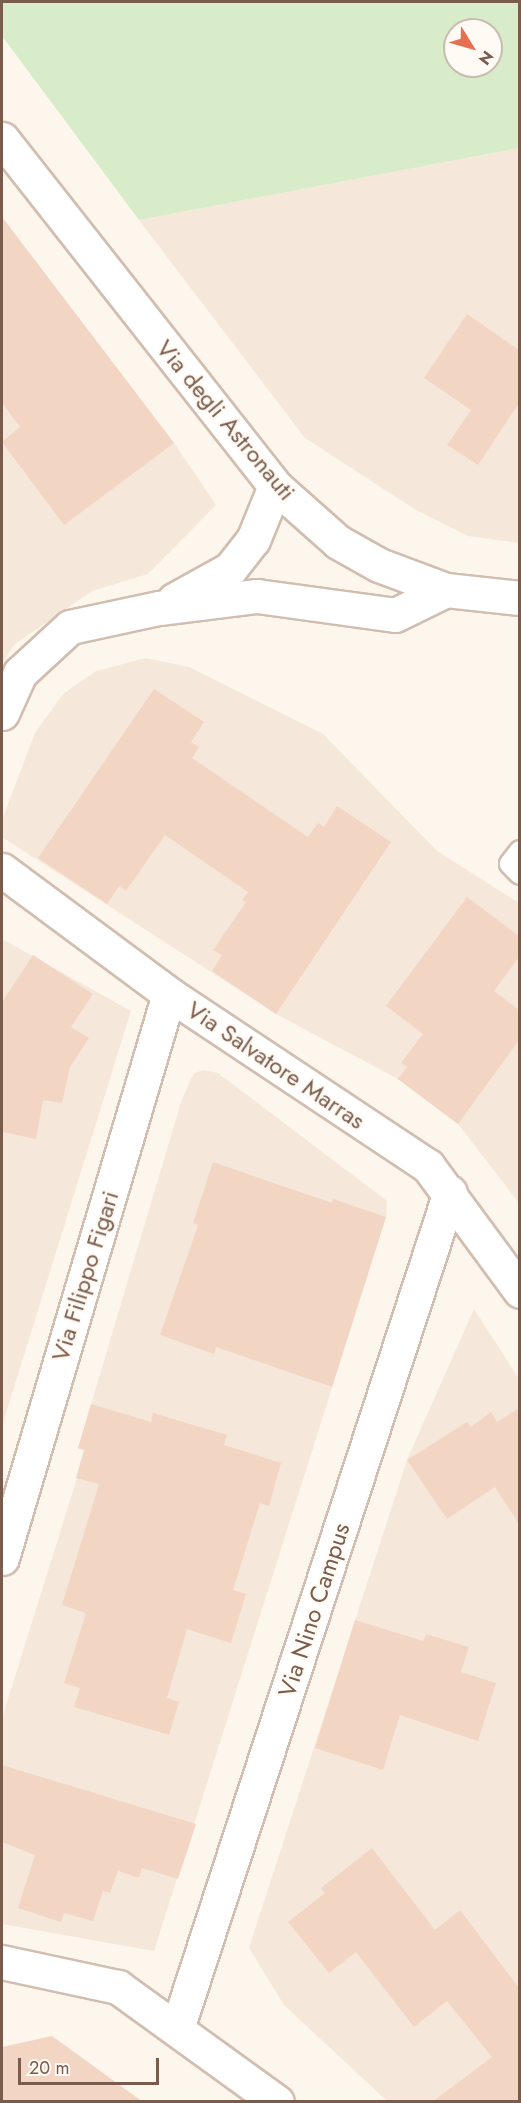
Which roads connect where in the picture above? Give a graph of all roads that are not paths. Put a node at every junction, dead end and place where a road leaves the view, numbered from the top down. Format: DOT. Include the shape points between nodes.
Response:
graph roads {
  1 [pos="2,139"];
  2 [pos="275,486"];
  3 [pos="446,590"];
  4 [pos="519,598"];
  5 [pos="159,608"];
  6 [pos="2,712"];
  7 [pos="519,851"];
  8 [pos="2,870"];
  9 [pos="519,874"];
  10 [pos="169,994"];
  11 [pos="450,1192"];
  12 [pos="519,1291"];
  13 [pos="2,1558"];
  14 [pos="2,1962"];
  15 [pos="177,2029"];
  16 [pos="277,2102"];
  1 -- 2 [label="street, Via degli Astronauti"];
  2 -- 3 [label="street, Via degli Astronauti" via="338,542 379,565"];
  2 -- 5 [label="street" via="253,540 230,569"];
  3 -- 4 [label="street, Via degli Astronauti"];
  3 -- 5 [label="street" via="395,615 257,596"];
  5 -- 6 [label="street" via="70,627 20,673"];
  7 -- 9 [label="lane" via="510,864"];
  8 -- 10 [label="street, Via Salvatore Marras"];
  10 -- 11 [label="street, Via Salvatore Marras" via="428,1166"];
  10 -- 13 [label="street, Via Filippo Figari"];
  11 -- 12 [label="street, Via Salvatore Marras"];
  11 -- 15 [label="street, Via Nino Campus"];
  14 -- 15 [label="street" via="118,1987"];
  15 -- 16 [label="street"];
}
